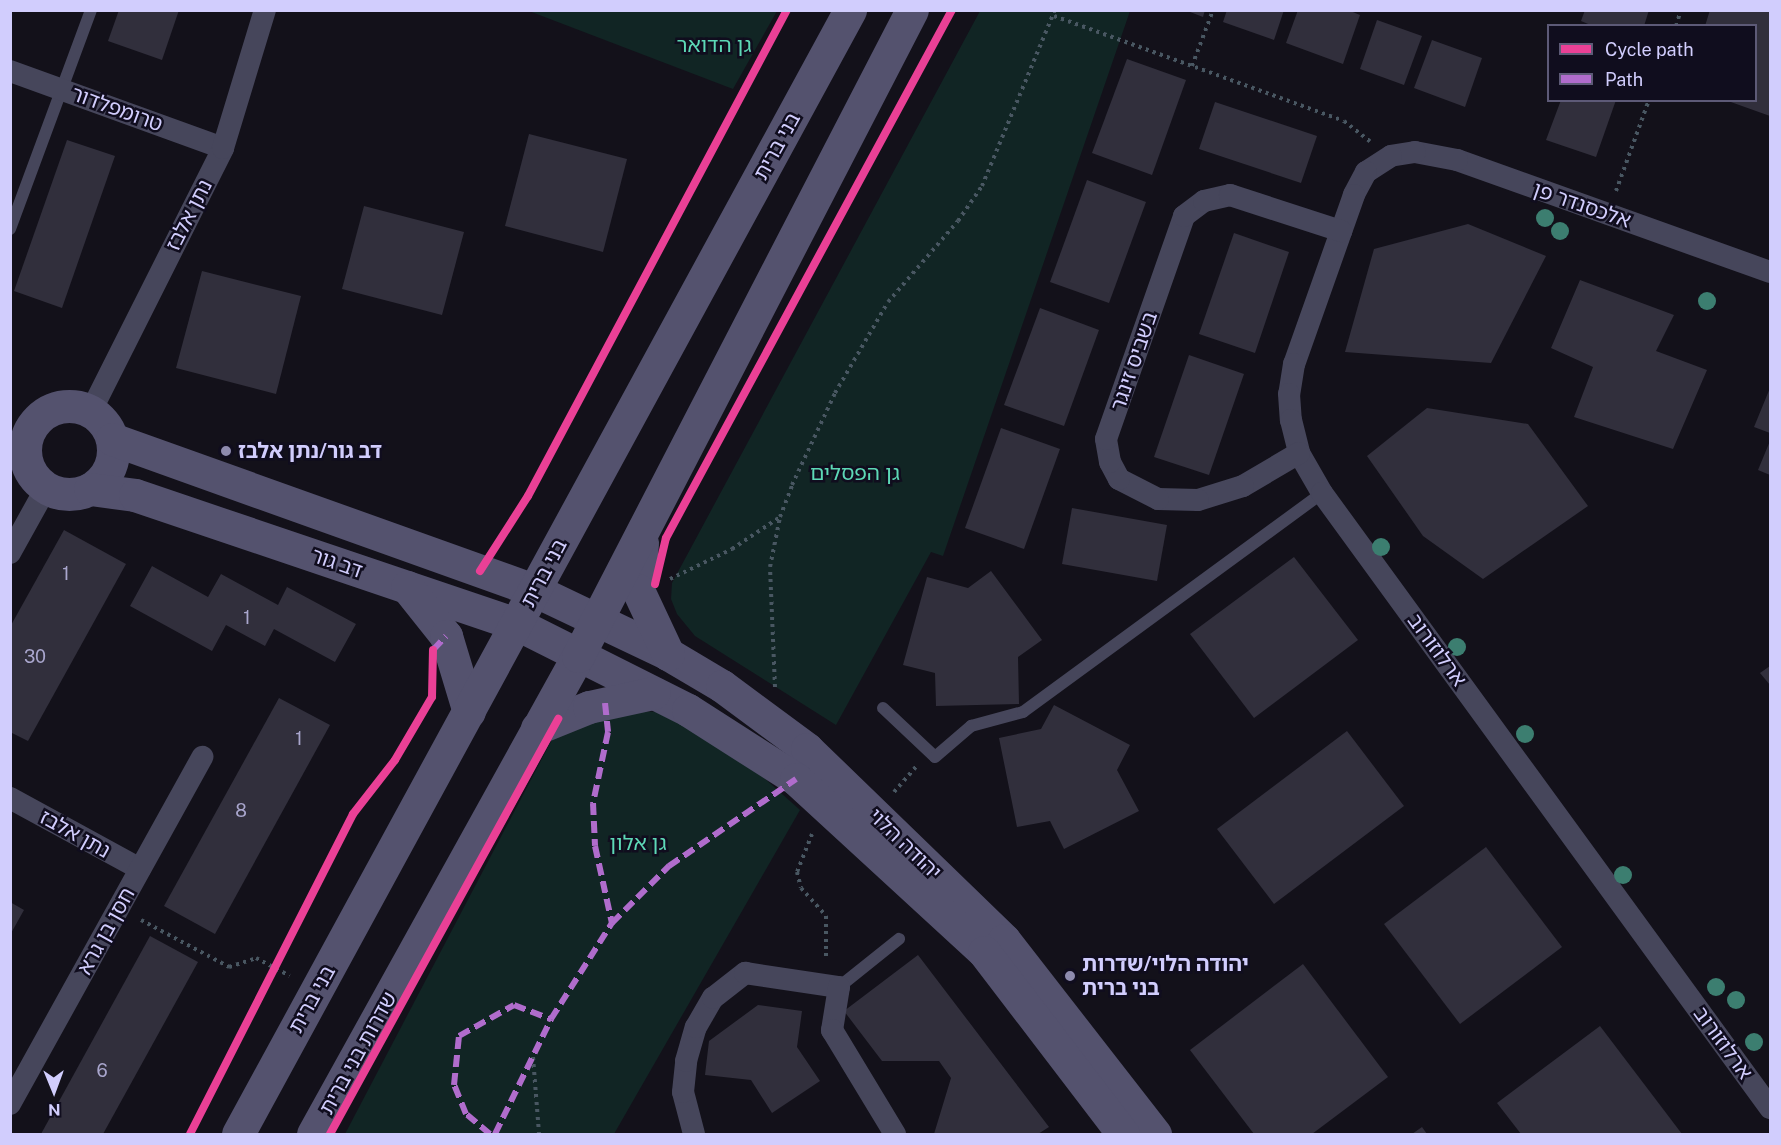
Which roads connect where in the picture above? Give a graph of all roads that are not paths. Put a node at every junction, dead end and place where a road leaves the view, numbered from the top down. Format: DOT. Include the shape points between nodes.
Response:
graph roads {
  1 [pos="91,10"];
  2 [pos="265,10"];
  3 [pos="850,10"];
  4 [pos="912,10"];
  5 [pos="10,71"];
  6 [pos="63,90"];
  7 [pos="223,148"];
  8 [pos="1391,156"];
  9 [pos="10,229"];
  10 [pos="1341,231"];
  11 [pos="1770,272"];
  12 [pos="91,411"];
  13 [pos="24,414"];
  14 [pos="112,439"];
  15 [pos="1299,453"];
  16 [pos="18,458"];
  17 [pos="46,488"];
  18 [pos="90,489"];
  19 [pos="1322,494"];
  20 [pos="644,525"];
  21 [pos="10,553"];
  22 [pos="406,587"];
  23 [pos="534,590"];
  24 [pos="597,618"];
  25 [pos="517,624"];
  26 [pos="668,654"];
  27 [pos="578,656"];
  28 [pos="653,693"];
  29 [pos="883,708"];
  30 [pos="469,712"];
  31 [pos="537,728"];
  32 [pos="202,757"];
  33 [pos="10,798"];
  34 [pos="141,869"];
  35 [pos="899,939"];
  36 [pos="831,986"];
  37 [pos="10,1104"];
  38 [pos="1770,1108"];
  39 [pos="238,1134"];
  40 [pos="312,1134"];
  41 [pos="694,1134"];
  42 [pos="895,1134"];
  43 [pos="1123,1134"];
  44 [pos="1155,1134"];
  1 -- 6 [label="lane"];
  2 -- 7 [label="street, נתן אלבז"];
  3 -- 23 [label="main road, בני ברית"];
  4 -- 20 [label="main road"];
  5 -- 6 [label="street, טרומפלדור"];
  6 -- 7 [label="street, טרומפלדור"];
  6 -- 9 [label="lane"];
  7 -- 12 [label="street, נתן אלבז"];
  8 -- 10 [label="street, ארלוזורוב" via="1366,172"];
  8 -- 11 [label="street, אלכסנדר פן" via="1415,152 1457,160"];
  10 -- 15 [label="street, ארלוזורוב" via="1294,364 1289,394"];
  10 -- 15 [label="street, בשביס זינגר" via="1230,195 1204,201 1184,216 1106,439 1110,462 1119,479 1158,499 1198,500 1244,486"];
  12 -- 13 [label="main road" via="68,405"];
  12 -- 14 [label="main road" via="104,423"];
  13 -- 16 [label="main road" via="27,434"];
  14 -- 18 [label="main road" via="110,467"];
  14 -- 23 [label="main road, דב גור"];
  15 -- 19 [label="street, ארלוזורוב"];
  16 -- 17 [label="main road"];
  17 -- 18 [label="main road" via="68,494"];
  17 -- 21 [label="street"];
  18 -- 22 [label="main road, דב גור" via="135,495"];
  19 -- 29 [label="lane" via="1023,712 971,726 935,757"];
  19 -- 38 [label="street, ארלוזורוב"];
  20 -- 24 [label="main road"];
  20 -- 26 [label="main road" via="638,590"];
  22 -- 25 [label="main road, דב גור"];
  22 -- 30 [label="main road" via="446,636"];
  23 -- 24 [label="main road, דב גור"];
  23 -- 25 [label="main road, בני ברית"];
  24 -- 26 [label="main road, יהודה הלוי"];
  24 -- 27 [label="main road"];
  25 -- 27 [label="main road, דב גור"];
  25 -- 30 [label="main road, בני ברית"];
  26 -- 44 [label="main road, יהודה הלוי" via="777,723 1004,940"];
  27 -- 28 [label="main road, יהודה הלוי"];
  27 -- 31 [label="main road, שדרות בני ברית"];
  28 -- 31 [label="main road" via="589,707"];
  28 -- 43 [label="main road, יהודה הלוי" via="688,710 796,778 984,952"];
  30 -- 39 [label="main road, בני ברית"];
  31 -- 40 [label="main road, שדרות בני ברית"];
  32 -- 34 [label="street, חסן בן גרא"];
  33 -- 34 [label="street, נתן אלבז"];
  34 -- 37 [label="street, חסן בן גרא"];
  35 -- 36 [label="lane"];
  36 -- 41 [label="street" via="745,973 713,998 696,1026 686,1061 683,1092"];
  36 -- 42 [label="street" via="832,1030"];
}
